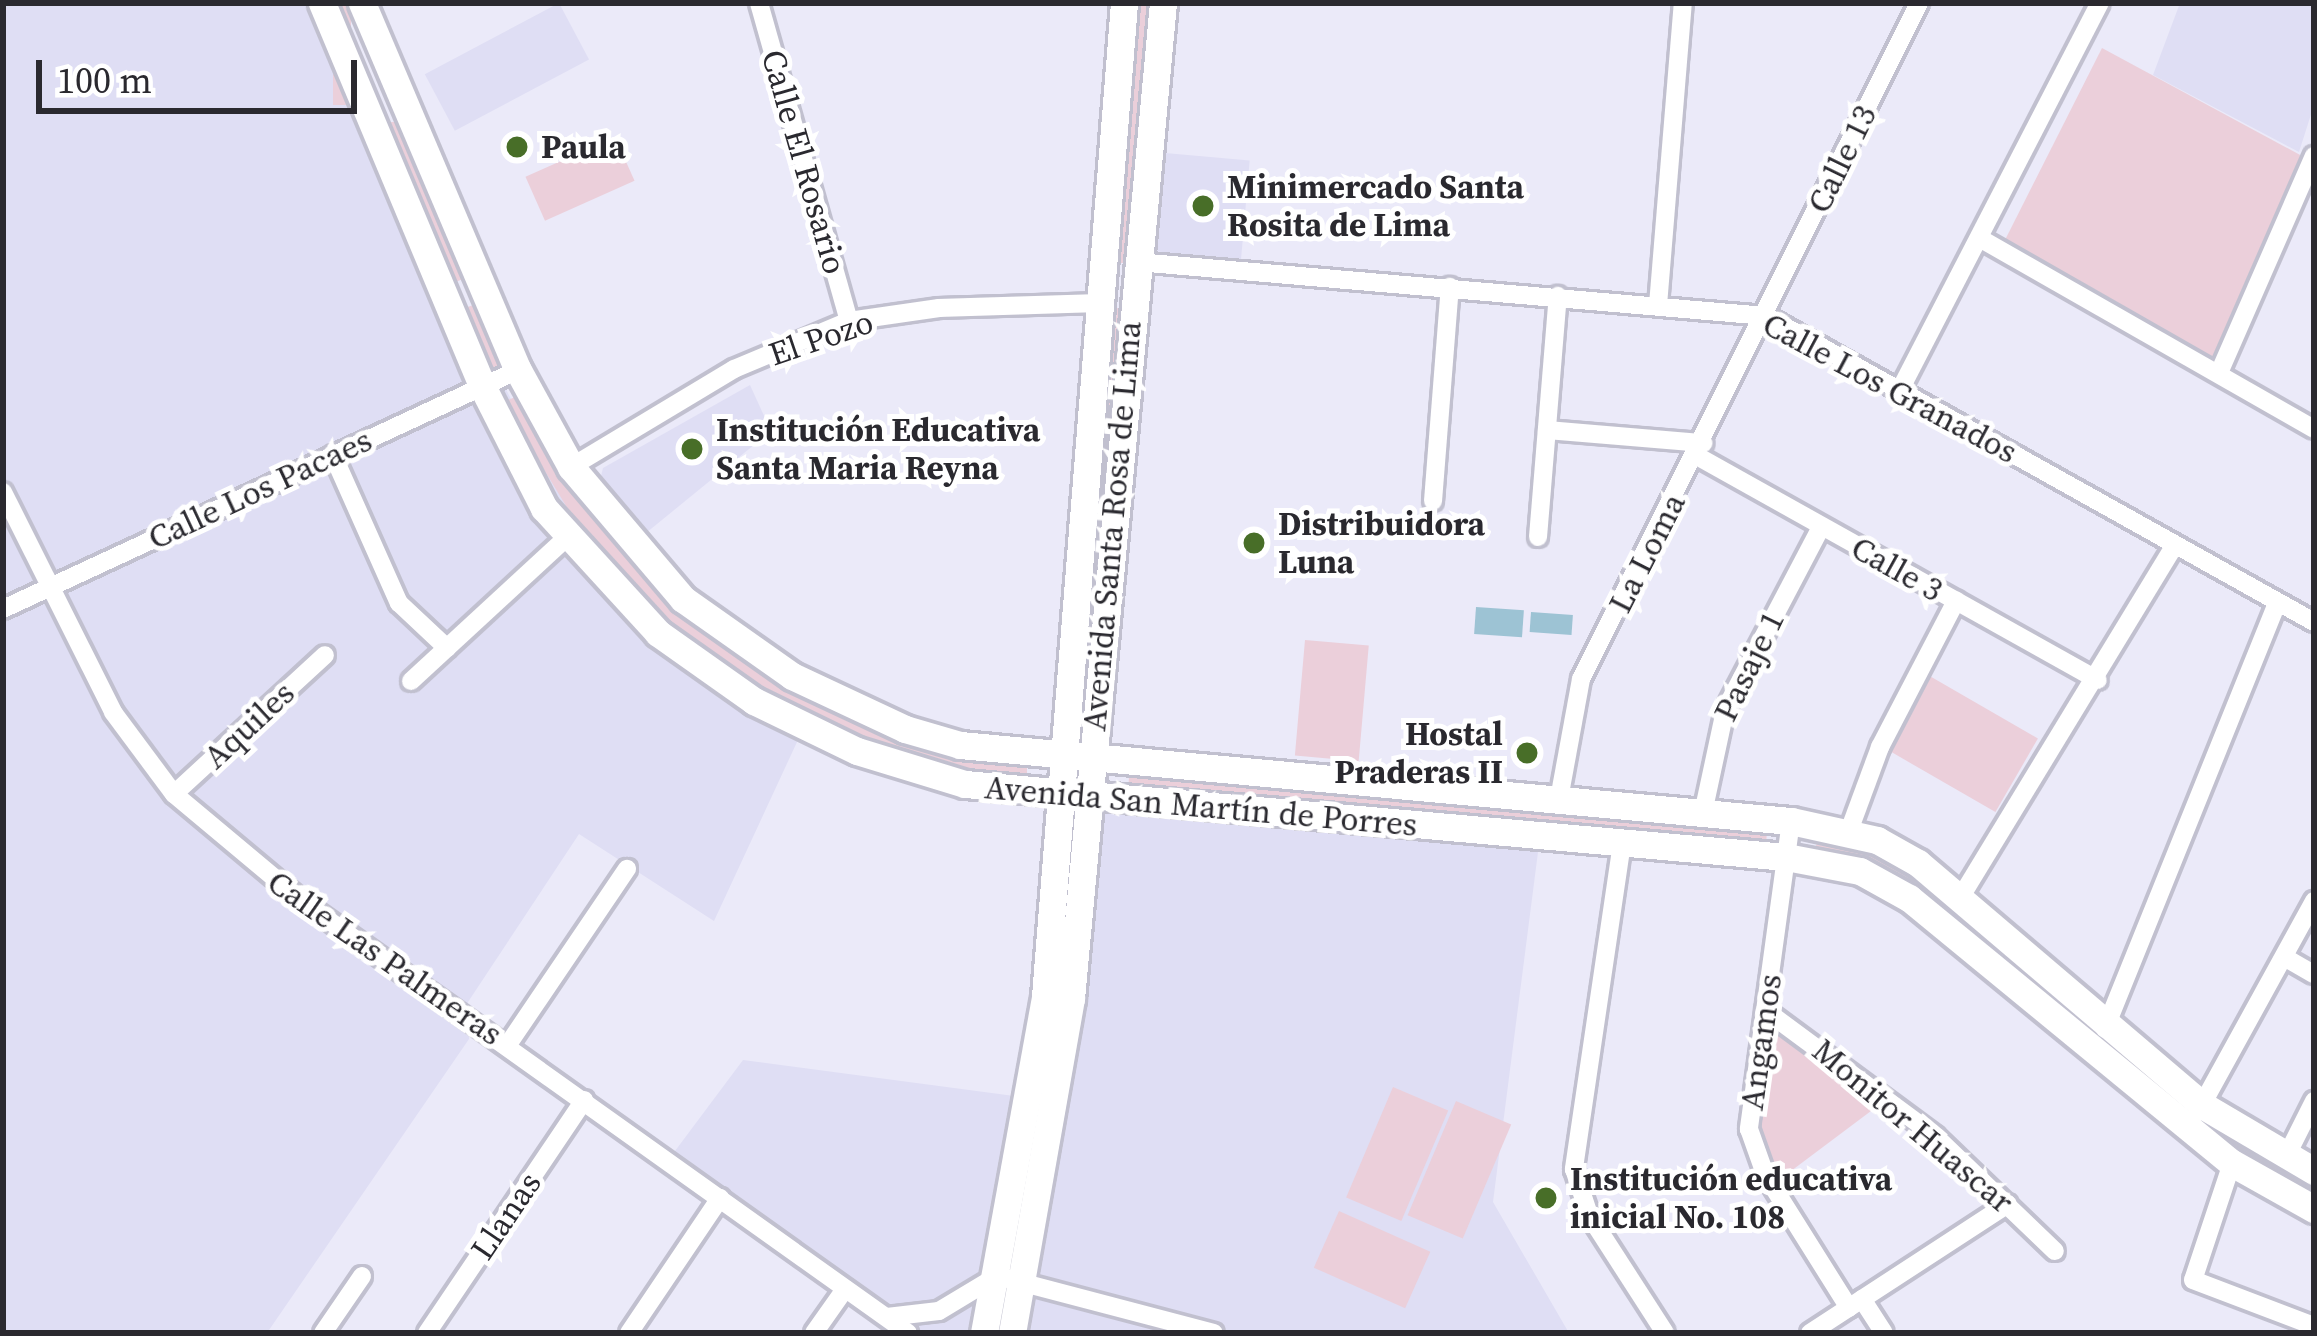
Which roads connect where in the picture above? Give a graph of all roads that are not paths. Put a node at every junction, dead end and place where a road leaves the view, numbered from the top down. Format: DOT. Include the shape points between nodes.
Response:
graph roads {
  1 [pos="322,3"];
  2 [pos="362,3"];
  3 [pos="759,3"];
  4 [pos="1124,3"];
  5 [pos="1163,3"];
  6 [pos="1683,3"];
  7 [pos="1918,3"];
  8 [pos="2100,3"];
  9 [pos="402,97"];
  10 [pos="367,112"];
  11 [pos="2314,156"];
  12 [pos="1981,239"];
  13 [pos="1138,262"];
  14 [pos="480,281"];
  15 [pos="1450,287"];
  16 [pos="1558,296"];
  17 [pos="445,297"];
  18 [pos="1099,303"];
  19 [pos="1658,305"];
  20 [pos="1766,316"];
  21 [pos="849,321"];
  22 [pos="518,370"];
  23 [pos="2219,373"];
  24 [pos="482,386"];
  25 [pos="1902,386"];
  26 [pos="2314,429"];
  27 [pos="1547,430"];
  28 [pos="1700,449"];
  29 [pos="333,455"];
  30 [pos="571,467"];
  31 [pos="3,492"];
  32 [pos="1433,501"];
  33 [pos="1820,527"];
  34 [pos="568,536"];
  35 [pos="1538,538"];
  36 [pos="2174,547"];
  37 [pos="45,588"];
  38 [pos="683,599"];
  39 [pos="1956,602"];
  40 [pos="2277,603"];
  41 [pos="3,609"];
  42 [pos="2312,614"];
  43 [pos="658,633"];
  44 [pos="447,648"];
  45 [pos="325,656"];
  46 [pos="776,665"];
  47 [pos="2098,680"];
  48 [pos="411,681"];
  49 [pos="754,700"];
  50 [pos="1076,759"];
  51 [pos="174,794"];
  52 [pos="1074,797"];
  53 [pos="1559,800"];
  54 [pos="1702,813"];
  55 [pos="1791,821"];
  56 [pos="1849,831"];
  57 [pos="1622,844"];
  58 [pos="1786,856"];
  59 [pos="626,869"];
  60 [pos="1959,900"];
  61 [pos="2314,901"];
  62 [pos="2284,957"];
  63 [pos="2314,974"];
  64 [pos="1765,1010"];
  65 [pos="2105,1029"];
  66 [pos="507,1046"];
  67 [pos="584,1100"];
  68 [pos="2314,1101"];
  69 [pos="2202,1105"];
  70 [pos="2189,1130"];
  71 [pos="2286,1157"];
  72 [pos="2232,1163"];
  73 [pos="2314,1171"];
  74 [pos="720,1198"];
  75 [pos="2008,1204"];
  76 [pos="2314,1209"];
  77 [pos="2055,1251"];
  78 [pos="362,1276"];
  79 [pos="1010,1278"];
  80 [pos="845,1289"];
  81 [pos="1855,1303"];
  82 [pos="886,1317"];
  83 [pos="2314,1326"];
  84 [pos="323,1333"];
  85 [pos="427,1333"];
  86 [pos="629,1333"];
  87 [pos="814,1333"];
  88 [pos="908,1333"];
  89 [pos="984,1333"];
  90 [pos="1012,1333"];
  91 [pos="1214,1333"];
  92 [pos="1665,1333"];
  93 [pos="1810,1333"];
  94 [pos="1884,1333"];
  1 -- 10 [label="main road, Avenida San Martín de Porres"];
  2 -- 9 [label="main road, Avenida San Martín de Porres"];
  3 -- 21 [label="street, Calle El Rosario"];
  4 -- 18 [label="main road, Avenida Santa Rosa de Lima"];
  5 -- 13 [label="main road, Avenida Santa Rosa de Lima"];
  6 -- 19 [label="street"];
  7 -- 20 [label="street, Calle 13"];
  8 -- 12 [label="street"];
  9 -- 10 [label="main road"];
  9 -- 14 [label="main road, Avenida San Martín de Porres"];
  10 -- 17 [label="main road, Avenida San Martín de Porres"];
  11 -- 23 [label="street"];
  12 -- 23 [label="street"];
  12 -- 25 [label="street"];
  13 -- 15 [label="street, Calle Los Granados"];
  13 -- 50 [label="main road, Avenida Santa Rosa de Lima"];
  14 -- 17 [label="main road"];
  14 -- 22 [label="main road, Avenida San Martín de Porres"];
  15 -- 16 [label="street, Calle Los Granados"];
  15 -- 32 [label="street"];
  16 -- 19 [label="street, Calle Los Granados"];
  16 -- 27 [label="street"];
  17 -- 24 [label="main road, Avenida San Martín de Porres"];
  18 -- 21 [label="street, El Pozo" via="939,308"];
  18 -- 50 [label="main road, Avenida Santa Rosa de Lima"];
  19 -- 20 [label="street, Calle Los Granados"];
  20 -- 25 [label="street, Calle Los Granados"];
  20 -- 28 [label="street, La Loma"];
  21 -- 30 [label="street, El Pozo" via="734,369"];
  22 -- 24 [label="street, Calle Los Pacaes"];
  22 -- 30 [label="main road, Avenida San Martín de Porres"];
  23 -- 26 [label="street"];
  24 -- 29 [label="street, Calle Los Pacaes"];
  24 -- 34 [label="main road, Avenida San Martín de Porres" via="524,472"];
  25 -- 36 [label="street, Calle Los Granados"];
  27 -- 28 [label="street"];
  27 -- 35 [label="street"];
  28 -- 33 [label="street, Calle 3"];
  28 -- 53 [label="street, La Loma" via="1581,679"];
  29 -- 37 [label="street, Calle Los Pacaes"];
  29 -- 44 [label="street" via="399,602"];
  30 -- 38 [label="main road, Avenida San Martín de Porres"];
  31 -- 37 [label="street, Calle Las Palmeras"];
  33 -- 39 [label="street, Calle 3"];
  33 -- 54 [label="street, Pasaje 1" via="1725,710"];
  34 -- 43 [label="main road, Avenida San Martín de Porres"];
  34 -- 44 [label="street"];
  36 -- 40 [label="street, Calle Los Granados"];
  36 -- 47 [label="street"];
  37 -- 41 [label="street, Calle Los Pacaes"];
  37 -- 51 [label="street, Calle Las Palmeras" via="113,712"];
  38 -- 43 [label="main road"];
  38 -- 46 [label="main road, Avenida San Martín de Porres"];
  39 -- 47 [label="street, Calle 3"];
  39 -- 56 [label="street" via="1880,747"];
  40 -- 42 [label="street, Calle Los Granados"];
  40 -- 65 [label="street"];
  43 -- 49 [label="main road, Avenida San Martín de Porres"];
  44 -- 48 [label="street"];
  45 -- 51 [label="street, Aquiles"];
  46 -- 49 [label="main road"];
  46 -- 50 [label="main road, Avenida San Martín de Porres" via="905,729"];
  47 -- 60 [label="street"];
  49 -- 52 [label="main road, Avenida San Martín de Porres" via="801,728 907,768"];
  50 -- 52 [label="main road, Avenida Santa Rosa de Lima"];
  50 -- 53 [label="main road, Avenida San Martín de Porres"];
  51 -- 66 [label="street, Calle Las Palmeras" via="303,902"];
  52 -- 57 [label="main road, Avenida San Martín de Porres"];
  52 -- 79 [label="main road, Avenida Santa Rosa de Lima" via="1071,998"];
  53 -- 54 [label="main road, Avenida San Martín de Porres"];
  54 -- 55 [label="main road, Avenida San Martín de Porres"];
  55 -- 56 [label="main road, Avenida San Martín de Porres"];
  55 -- 58 [label="street, Angamos"];
  56 -- 60 [label="main road, Avenida San Martín de Porres" via="1899,849"];
  57 -- 58 [label="main road, Avenida San Martín de Porres"];
  57 -- 92 [label="street" via="1574,1169 1589,1215"];
  58 -- 64 [label="street, Angamos"];
  58 -- 70 [label="main road, Avenida San Martín de Porres" via="1884,880"];
  59 -- 66 [label="street"];
  60 -- 65 [label="main road, Avenida San Martín de Porres"];
  61 -- 62 [label="street"];
  62 -- 63 [label="street"];
  62 -- 69 [label="street"];
  64 -- 75 [label="street, Monitor Huascar" via="1935,1136"];
  64 -- 81 [label="street, Angamos" via="1750,1106 1752,1150"];
  65 -- 69 [label="main road, Avenida San Martín de Porres"];
  66 -- 67 [label="street, Calle Las Palmeras"];
  67 -- 74 [label="street, Calle Las Palmeras"];
  67 -- 85 [label="street, Llanas"];
  68 -- 71 [label="street"];
  69 -- 70 [label="street"];
  69 -- 71 [label="main road, Avenida San Martín de Porres"];
  70 -- 72 [label="main road, Avenida San Martín de Porres"];
  71 -- 73 [label="main road, Avenida San Martín de Porres"];
  72 -- 76 [label="main road, Avenida San Martín de Porres"];
  72 -- 83 [label="street" via="2192,1280"];
  74 -- 80 [label="street, Calle Las Palmeras"];
  74 -- 86 [label="street"];
  75 -- 77 [label="street, Monitor Huascar"];
  75 -- 81 [label="street"];
  78 -- 84 [label="street"];
  79 -- 82 [label="street" via="939,1311"];
  79 -- 89 [label="main road, Avenida Santa Rosa de Lima"];
  79 -- 90 [label="main road, Avenida Santa Rosa de Lima"];
  79 -- 91 [label="street"];
  80 -- 82 [label="street, Calle Las Palmeras"];
  80 -- 87 [label="street"];
  81 -- 93 [label="street"];
  81 -- 94 [label="street, Angamos"];
  82 -- 88 [label="street, Calle Las Palmeras"];
}
